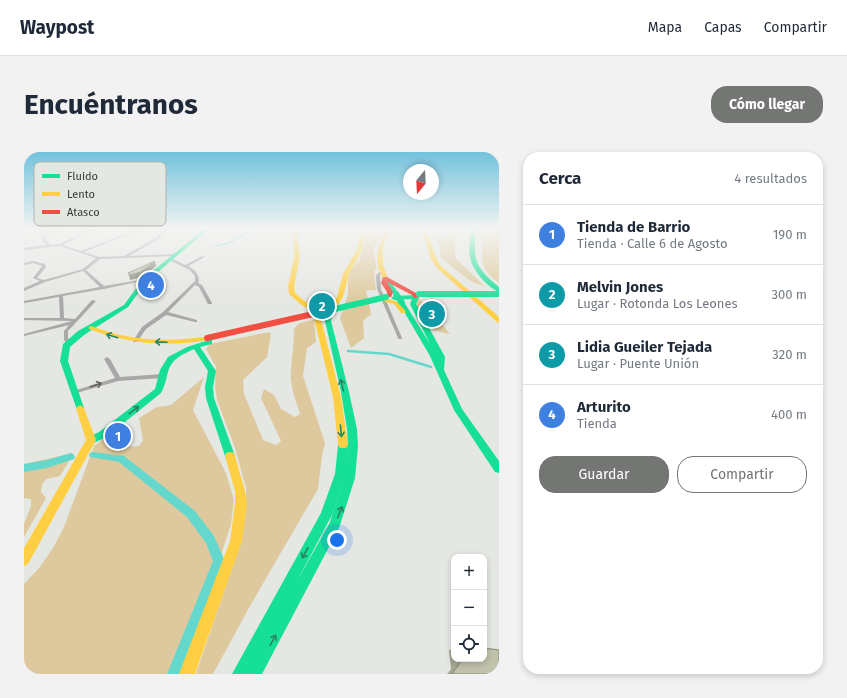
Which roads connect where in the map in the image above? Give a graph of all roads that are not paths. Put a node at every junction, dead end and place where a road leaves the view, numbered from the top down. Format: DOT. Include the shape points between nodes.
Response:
graph roads {
  1 [pos="85,253"];
  2 [pos="129,253"];
  3 [pos="176,253"];
  4 [pos="297,253"];
  5 [pos="357,253"];
  6 [pos="376,253"];
  7 [pos="431,253"];
  8 [pos="472,253"];
  9 [pos="124,256"];
  10 [pos="203,256"];
  11 [pos="172,257"];
  12 [pos="99,258"];
  13 [pos="24,264"];
  14 [pos="185,266"];
  15 [pos="84,270"];
  16 [pos="384,275"];
  17 [pos="35,278"];
  18 [pos="145,280"];
  19 [pos="44,282"];
  20 [pos="195,283"];
  21 [pos="104,288"];
  22 [pos="24,289"];
  23 [pos="499,290"];
  24 [pos="292,291"];
  25 [pos="340,294"];
  26 [pos="499,295"];
  27 [pos="61,296"];
  28 [pos="418,296"];
  29 [pos="389,297"];
  30 [pos="321,300"];
  31 [pos="94,301"];
  32 [pos="24,302"];
  33 [pos="210,303"];
  34 [pos="333,308"];
  35 [pos="313,309"];
  36 [pos="165,313"];
  37 [pos="24,319"];
  38 [pos="62,319"];
  39 [pos="499,320"];
  40 [pos="195,321"];
  41 [pos="73,322"];
  42 [pos="91,328"];
  43 [pos="24,335"];
  44 [pos="400,338"];
  45 [pos="135,341"];
  46 [pos="69,342"];
  47 [pos="193,345"];
  48 [pos="431,351"];
  49 [pos="107,359"];
  50 [pos="440,370"];
  51 [pos="163,376"];
  52 [pos="118,379"];
  53 [pos="75,392"];
  54 [pos="91,440"];
  55 [pos="499,469"];
  56 [pos="24,560"];
  57 [pos="187,674"];
  58 [pos="240,674"];
  59 [pos="254,674"];
  1 -- 12 [label="street"];
  2 -- 9 [label="street"];
  3 -- 11 [label="main road"];
  4 -- 24 [label="main road"];
  5 -- 25 [label="main road" via="346,274"];
  6 -- 16 [label="main road"];
  7 -- 39 [label="main road" via="438,266"];
  8 -- 23 [label="main road" via="477,268"];
  9 -- 11 [label="street"];
  9 -- 12 [label="street"];
  10 -- 14 [label="street"];
  11 -- 14 [label="street"];
  11 -- 18 [label="main road"];
  12 -- 15 [label="street"];
  13 -- 17 [label="street" via="33,262 44,265"];
  14 -- 20 [label="street" via="197,276"];
  15 -- 19 [label="street"];
  15 -- 21 [label="street"];
  16 -- 28 [label="main road"];
  16 -- 29 [label="main road"];
  16 -- 44 [label="street" via="378,275 379,289"];
  17 -- 19 [label="street"];
  17 -- 22 [label="street"];
  18 -- 21 [label="street"];
  18 -- 42 [label="main road" via="126,306"];
  19 -- 22 [label="street"];
  20 -- 33 [label="street" via="201,286"];
  20 -- 36 [label="street"];
  21 -- 27 [label="street"];
  24 -- 30 [label="main road" via="304,298"];
  24 -- 35 [label="main road" via="292,294"];
  25 -- 30 [label="main road"];
  25 -- 34 [label="main road"];
  26 -- 28 [label="main road, bridge"];
  27 -- 32 [label="street"];
  27 -- 38 [label="street"];
  28 -- 29 [label="main road"];
  28 -- 50 [label="main road" via="413,304 441,357"];
  29 -- 47 [label="main road, bridge"];
  29 -- 48 [label="main road" via="397,304 425,348"];
  29 -- 48 [label="main road, bridge" via="402,302"];
  30 -- 34 [label="main road" via="331,303"];
  30 -- 35 [label="main road" via="310,304"];
  31 -- 41 [label="street"];
  34 -- 35 [label="main road" via="325,312"];
  59 -- 34 [label="main road, one-way" via="343,506 352,462 350,417 328,321"];
  35 -- 58 [label="main road, one-way" via="320,326 340,421 341,467 337,488 326,515"];
  36 -- 40 [label="street"];
  36 -- 45 [label="street" via="144,328"];
  37 -- 38 [label="street"];
  38 -- 41 [label="street"];
  41 -- 43 [label="street"];
  41 -- 46 [label="street" via="66,331 66,340"];
  45 -- 42 [label="main road, one-way" via="116,338"];
  42 -- 46 [label="main road"];
  47 -- 45 [label="main road, one-way"];
  46 -- 53 [label="main road" via="64,352 64,361"];
  47 -- 51 [label="main road" via="167,364"];
  47 -- 57 [label="main road" via="212,372 210,398 232,462 241,504 236,541"];
  48 -- 50 [label="main road"];
  49 -- 52 [label="street"];
  50 -- 55 [label="main road" via="458,410"];
  51 -- 52 [label="street"];
  54 -- 51 [label="main road, one-way" via="102,435 158,391 163,385"];
  53 -- 52 [label="street, one-way"];
  53 -- 54 [label="main road"];
  54 -- 56 [label="main road"];
}
